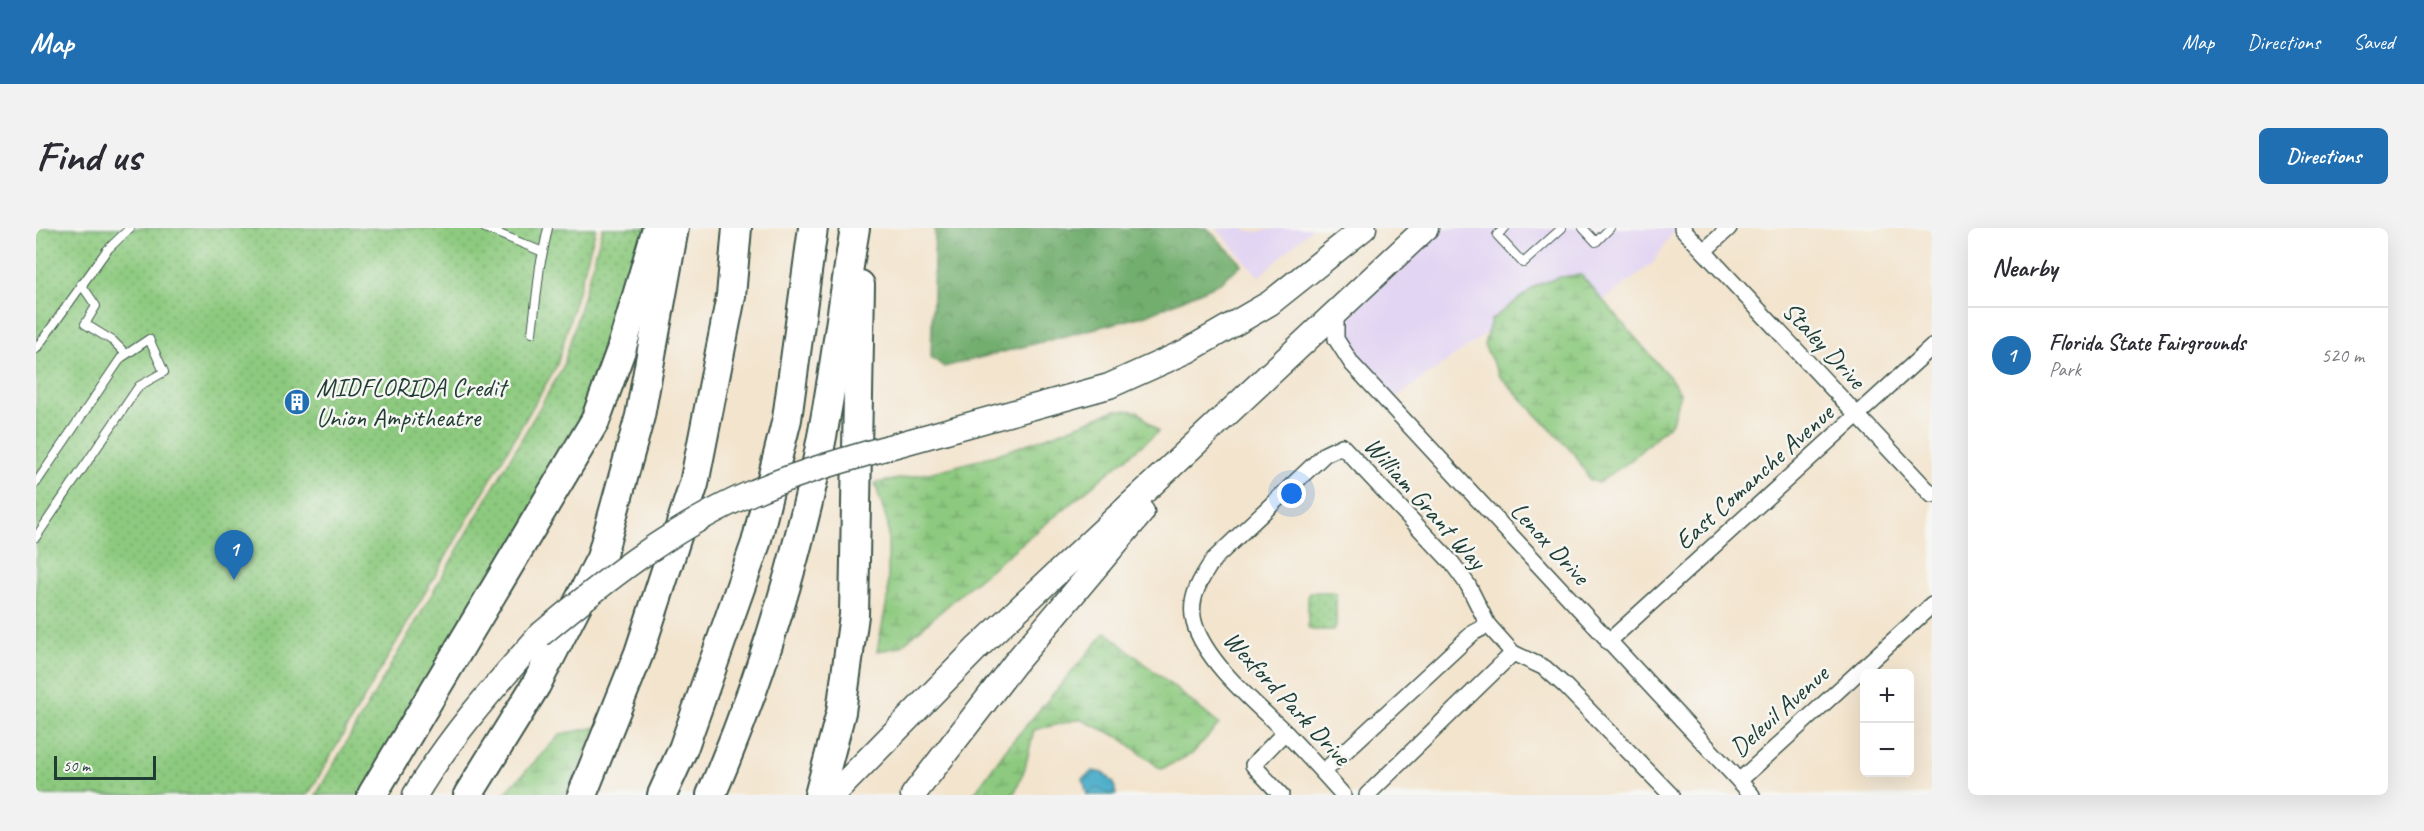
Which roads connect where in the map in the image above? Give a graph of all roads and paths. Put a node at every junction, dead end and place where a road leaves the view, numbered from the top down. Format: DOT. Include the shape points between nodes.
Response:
graph roads {
  1 [pos="130,228"];
  2 [pos="485,228"];
  3 [pos="548,228"];
  4 [pos="657,228"];
  5 [pos="674,228"];
  6 [pos="737,228"];
  7 [pos="813,228"];
  8 [pos="855,228"];
  9 [pos="860,228"];
  10 [pos="1364,228"];
  11 [pos="1426,228"];
  12 [pos="1505,228"];
  13 [pos="1562,228"];
  14 [pos="1583,228"];
  15 [pos="1610,228"];
  16 [pos="1682,228"];
  17 [pos="1729,228"];
  18 [pos="1704,251"];
  19 [pos="543,252"];
  20 [pos="81,285"];
  21 [pos="1336,313"];
  22 [pos="532,333"];
  23 [pos="1932,347"];
  24 [pos="36,350"];
  25 [pos="125,353"];
  26 [pos="1858,416"];
  27 [pos="1214,426"];
  28 [pos="1342,446"];
  29 [pos="36,483"];
  30 [pos="1932,495"];
  31 [pos="36,537"];
  32 [pos="1932,605"];
  33 [pos="1488,625"];
  34 [pos="1608,642"];
  35 [pos="1513,653"];
  36 [pos="1285,732"];
  37 [pos="1323,772"];
  38 [pos="1739,781"];
  39 [pos="372,795"];
  40 [pos="415,795"];
  41 [pos="468,795"];
  42 [pos="582,795"];
  43 [pos="662,795"];
  44 [pos="711,795"];
  45 [pos="819,795"];
  46 [pos="833,795"];
  47 [pos="913,795"];
  48 [pos="1281,795"];
  49 [pos="1343,795"];
  50 [pos="1367,795"];
  51 [pos="1671,795"];
  52 [pos="1752,795"];
  1 -- 20 [label="lane" via="107,250"];
  2 -- 19 [label="lane"];
  3 -- 19 [label="lane"];
  4 -- 39 [label="highway" via="596,421"];
  5 -- 41 [label="highway" via="640,416 601,558 536,685"];
  6 -- 42 [label="highway" via="731,296 694,484 639,653"];
  7 -- 43 [label="highway" via="787,419 756,543 683,749"];
  8 -- 44 [label="highway" via="809,500 778,612 737,734"];
  9 -- 45 [label="highway" via="854,615 841,712"];
  10 -- 40 [label="main road, bridge" via="1270,303 1187,351 1109,386 797,475 738,499 664,539 603,582 540,635 438,757"];
  11 -- 21 [label="main road"];
  12 -- 13 [label="lane" via="1497,236 1523,263"];
  14 -- 15 [label="lane" via="1596,242"];
  16 -- 18 [label="street, Staley Drive"];
  17 -- 18 [label="street"];
  18 -- 26 [label="street, Staley Drive"];
  19 -- 22 [label="lane"];
  20 -- 24 [label="lane"];
  20 -- 25 [label="lane" via="96,306 86,324"];
  21 -- 27 [label="main road"];
  21 -- 34 [label="street, Lenox Drive" via="1336,339 1352,364"];
  23 -- 26 [label="street, East Comanche Avenue"];
  25 -- 29 [label="lane"];
  25 -- 31 [label="lane" via="149,339 164,372 139,386"];
  26 -- 30 [label="street, Staley Drive"];
  26 -- 34 [label="street, East Comanche Avenue"];
  27 -- 46 [label="main road" via="978,647"];
  27 -- 47 [label="main road" via="1015,663"];
  28 -- 33 [label="street, William Grant Way" via="1452,563"];
  28 -- 36 [label="street, Wexford Park Drive" via="1325,454 1214,559 1199,579 1194,597 1194,621 1204,645 1238,686"];
  32 -- 38 [label="street, Deleuil Avenue"];
  33 -- 35 [label="street, William Grant Way"];
  33 -- 37 [label="street" via="1473,633"];
  34 -- 38 [label="street, Lenox Drive"];
  35 -- 50 [label="street"];
  35 -- 51 [label="street, William Grant Way" via="1545,668"];
  36 -- 37 [label="street, Wexford Park Drive"];
  36 -- 48 [label="street" via="1253,765"];
  37 -- 49 [label="street, Wexford Park Drive"];
  38 -- 52 [label="street, Lenox Drive"];
}
